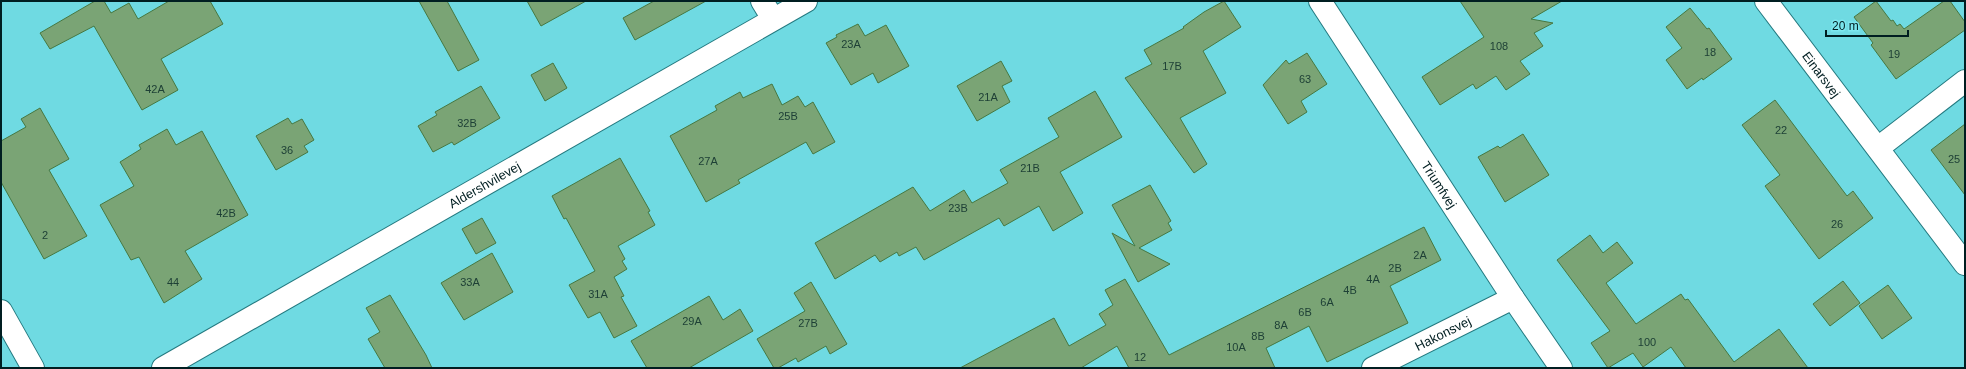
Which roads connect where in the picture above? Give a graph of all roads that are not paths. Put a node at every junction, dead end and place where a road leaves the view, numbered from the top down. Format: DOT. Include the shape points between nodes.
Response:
graph roads {
  1 [pos="762,1"];
  2 [pos="806,1"];
  3 [pos="1320,1"];
  4 [pos="1766,1"];
  5 [pos="773,20"];
  6 [pos="1965,81"];
  7 [pos="1878,148"];
  8 [pos="1965,264"];
  9 [pos="1513,298"];
  10 [pos="1,311"];
  11 [pos="33,368"];
  12 [pos="163,368"];
  13 [pos="1373,368"];
  14 [pos="1561,368"];
  1 -- 5 [label="street"];
  2 -- 5 [label="street, Aldershvilevej"];
  3 -- 9 [label="street, Triumfvej"];
  4 -- 7 [label="street, Einarsvej"];
  5 -- 12 [label="street, Aldershvilevej"];
  6 -- 7 [label="street"];
  7 -- 8 [label="street, Einarsvej"];
  9 -- 13 [label="street, Hakonsvej"];
  9 -- 14 [label="street, Triumfvej"];
  10 -- 11 [label="street"];
}
